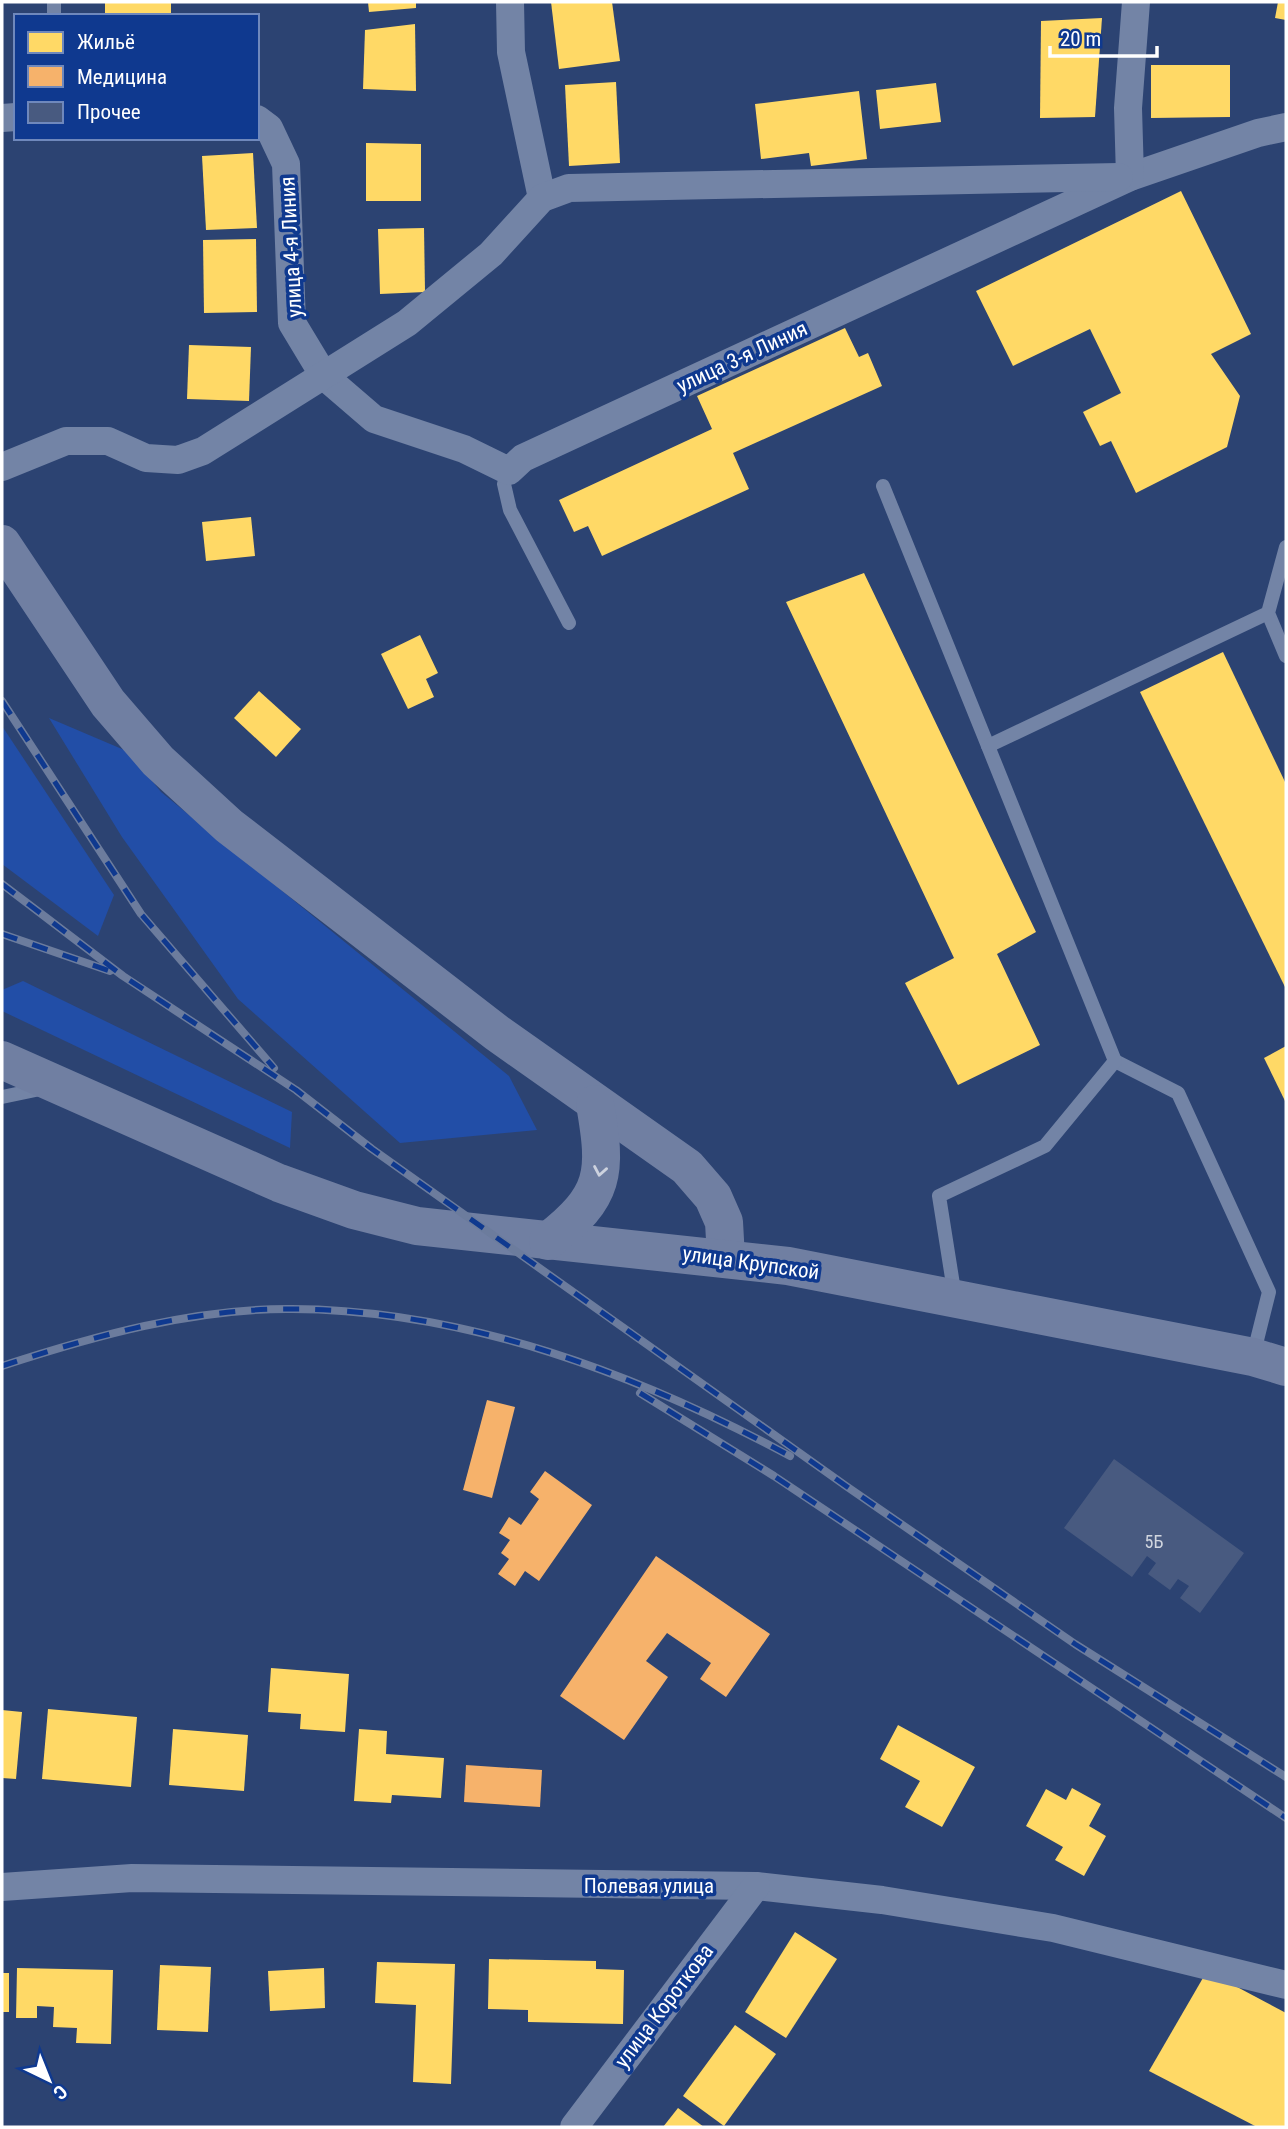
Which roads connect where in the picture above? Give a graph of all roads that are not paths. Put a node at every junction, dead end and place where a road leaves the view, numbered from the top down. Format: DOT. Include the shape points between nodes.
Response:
graph roads {
  1 [pos="510,2"];
  2 [pos="1136,2"];
  3 [pos="259,120"];
  4 [pos="1286,127"];
  5 [pos="1129,177"];
  6 [pos="541,198"];
  7 [pos="324,376"];
  8 [pos="2,467"];
  9 [pos="509,471"];
  10 [pos="884,486"];
  11 [pos="2,544"];
  12 [pos="1286,547"];
  13 [pos="1268,613"];
  14 [pos="569,623"];
  15 [pos="1286,656"];
  16 [pos="988,746"];
  17 [pos="2,1060"];
  18 [pos="1115,1061"];
  19 [pos="56,1086"];
  20 [pos="2,1097"];
  21 [pos="595,1104"];
  22 [pos="548,1241"];
  23 [pos="726,1258"];
  24 [pos="955,1298"];
  25 [pos="1269,1362"];
  26 [pos="756,1886"];
  27 [pos="2,1887"];
  28 [pos="1286,1985"];
  29 [pos="574,2127"];
  1 -- 6 [label="street" via="511,52"];
  2 -- 5 [label="street" via="1128,108"];
  3 -- 7 [label="street, улица 4-я Линия" via="269,128 286,164 292,323"];
  4 -- 5 [label="street, улица 3-я Линия"];
  5 -- 6 [label="street, улица 3-я Линия" via="569,188"];
  5 -- 9 [label="street, улица 3-я Линия" via="523,458"];
  6 -- 7 [label="street" via="491,254 407,323"];
  7 -- 8 [label="street" via="203,451 178,460 146,457 108,441 66,441"];
  7 -- 9 [label="street, улица 4-я Линия" via="374,419 464,449"];
  9 -- 14 [label="lane" via="504,484 510,510"];
  10 -- 16 [label="lane"];
  11 -- 21 [label="main road" via="108,703 158,761 240,834"];
  12 -- 13 [label="lane"];
  13 -- 15 [label="lane"];
  13 -- 16 [label="lane"];
  16 -- 18 [label="lane"];
  17 -- 19 [label="main road, улица Крупской"];
  18 -- 24 [label="lane" via="1045,1146 939,1196"];
  18 -- 25 [label="lane" via="1178,1093 1269,1292"];
  19 -- 20 [label="lane"];
  19 -- 22 [label="main road, улица Крупской" via="219,1158 354,1210 417,1226"];
  21 -- 22 [label="main road, one-way" via="604,1153 598,1185 576,1219"];
  21 -- 23 [label="main road" via="672,1154 713,1197 723,1222"];
  22 -- 23 [label="main road, улица Крупской"];
  23 -- 24 [label="main road, улица Крупской"];
  24 -- 25 [label="main road, улица Крупской"];
  26 -- 27 [label="street, Полевая улица" via="132,1878"];
  26 -- 28 [label="street, Полевая улица" via="882,1899 1054,1928"];
  26 -- 29 [label="street, улица Короткова"];
}
